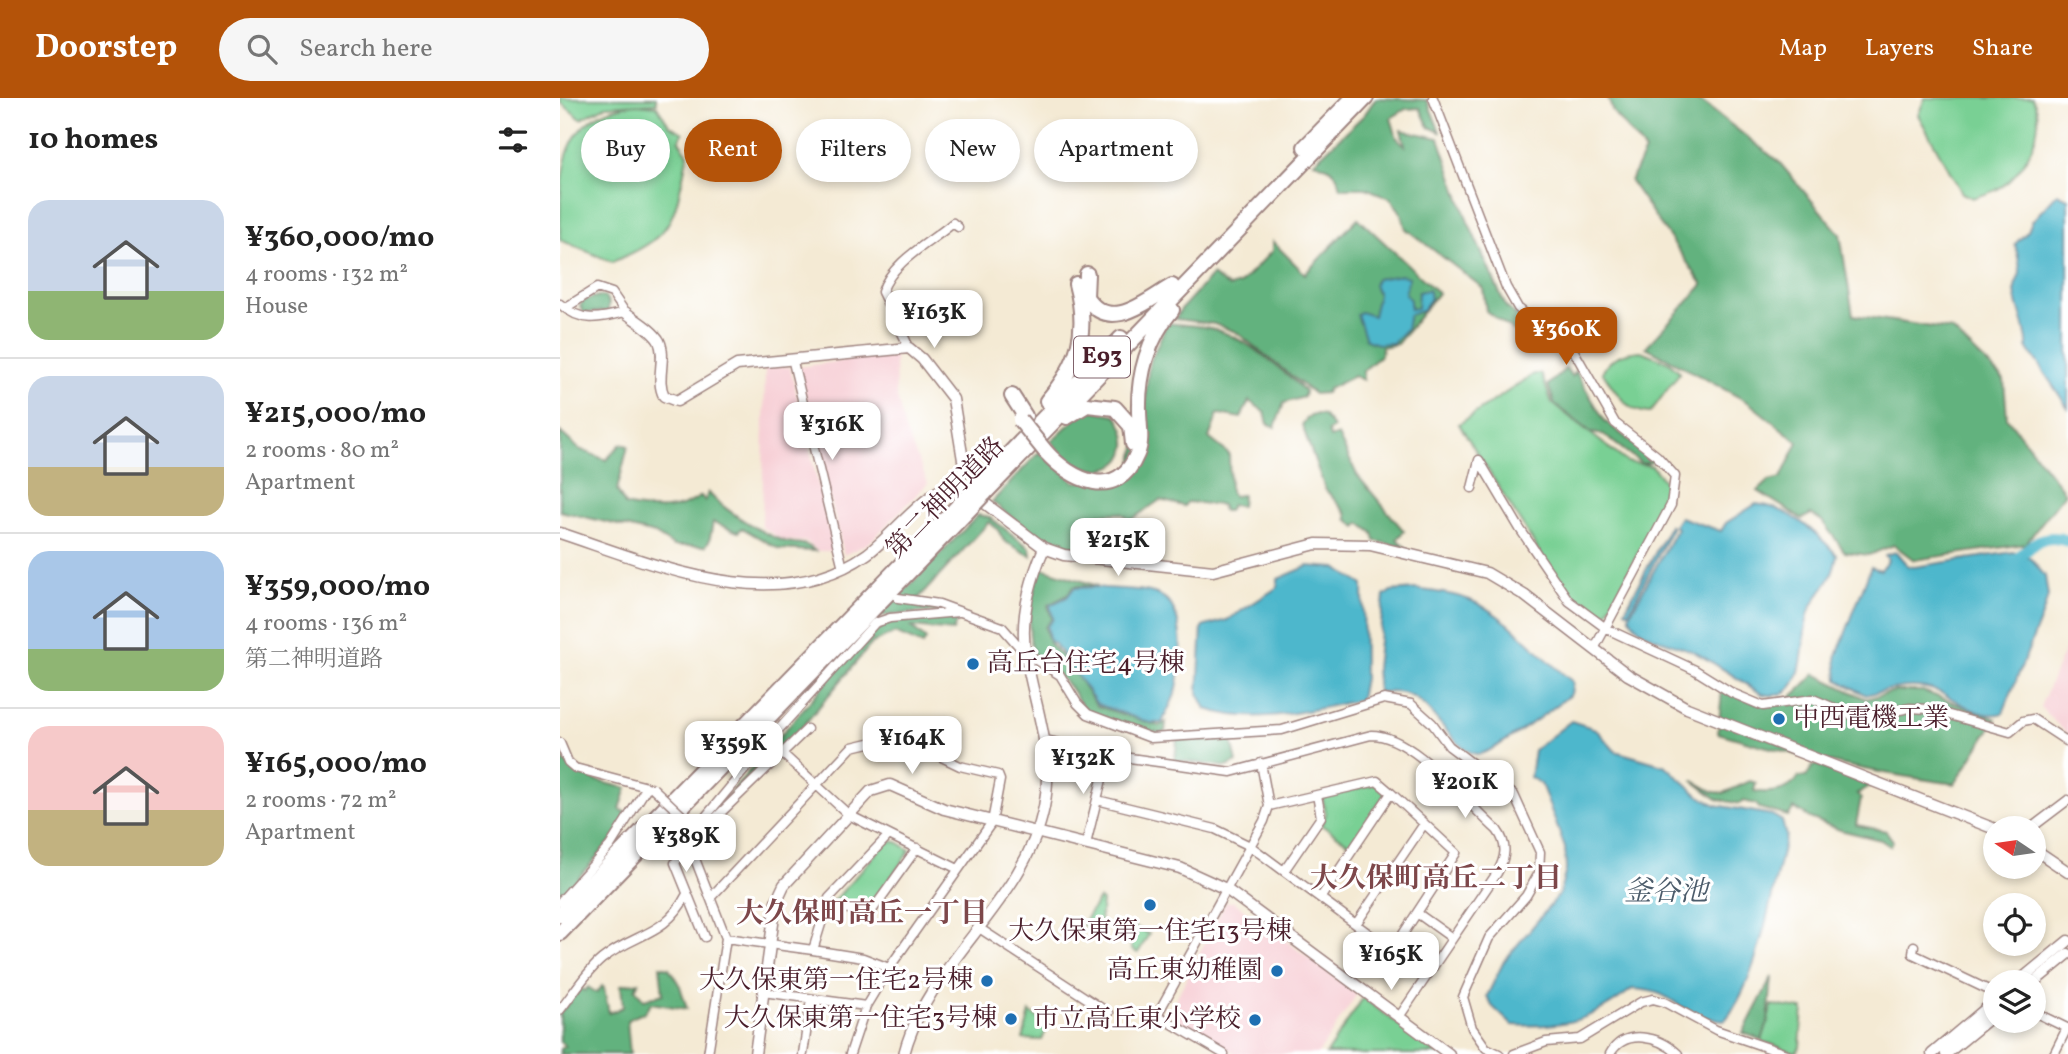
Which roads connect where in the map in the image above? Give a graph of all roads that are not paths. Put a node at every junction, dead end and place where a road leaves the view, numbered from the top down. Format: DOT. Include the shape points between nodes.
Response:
graph roads {
  1 [pos="1353,98"];
  2 [pos="1366,98"];
  3 [pos="1433,98"];
  4 [pos="1330,128"];
  5 [pos="958,227"];
  6 [pos="1233,234"];
  7 [pos="1172,286"];
  8 [pos="562,306"];
  9 [pos="625,312"];
  10 [pos="904,347"];
  11 [pos="793,362"];
  12 [pos="1010,401"];
  13 [pos="1046,430"];
  14 [pos="1048,449"];
  15 [pos="1001,461"];
  16 [pos="958,483"];
  17 [pos="1472,488"];
  18 [pos="981,491"];
  19 [pos="962,509"];
  20 [pos="560,533"];
  21 [pos="1044,548"];
  22 [pos="843,568"];
  23 [pos="898,598"];
  24 [pos="962,611"];
  25 [pos="1607,629"];
  26 [pos="1594,649"];
  27 [pos="1025,653"];
  28 [pos="807,729"];
  29 [pos="1046,740"];
  30 [pos="2068,742"];
  31 [pos="560,743"];
  32 [pos="784,755"];
  33 [pos="1108,755"];
  34 [pos="1261,763"];
  35 [pos="816,785"];
  36 [pos="650,788"];
  37 [pos="1391,793"];
  38 [pos="1317,795"];
  39 [pos="1097,800"];
  40 [pos="2068,800"];
  41 [pos="1269,806"];
  42 [pos="849,815"];
  43 [pos="2046,817"];
  44 [pos="992,822"];
  45 [pos="1424,824"];
  46 [pos="1983,824"];
  47 [pos="695,828"];
  48 [pos="1038,833"];
  49 [pos="889,835"];
  50 [pos="688,841"];
  51 [pos="1086,845"];
  52 [pos="1250,846"];
  53 [pos="917,848"];
  54 [pos="2046,857"];
  55 [pos="958,869"];
  56 [pos="1284,871"];
  57 [pos="2068,872"];
  58 [pos="1226,889"];
  59 [pos="687,894"];
  60 [pos="712,896"];
  61 [pos="1321,897"];
  62 [pos="560,902"];
  63 [pos="827,906"];
  64 [pos="1417,913"];
  65 [pos="560,915"];
  66 [pos="1356,924"];
  67 [pos="979,928"];
  68 [pos="560,933"];
  69 [pos="705,937"];
  70 [pos="726,938"];
  71 [pos="1452,938"];
  72 [pos="2068,941"];
  73 [pos="770,944"];
  74 [pos="1914,946"];
  75 [pos="814,950"];
  76 [pos="2068,954"];
  77 [pos="889,968"];
  78 [pos="2033,970"];
  79 [pos="2046,972"];
  80 [pos="1983,988"];
  81 [pos="763,992"];
  82 [pos="811,999"];
  83 [pos="866,1006"];
  84 [pos="560,1010"];
  85 [pos="1983,1011"];
  86 [pos="1109,1013"];
  87 [pos="1399,1017"];
  88 [pos="2046,1018"];
  89 [pos="1983,1024"];
  90 [pos="708,1054"];
  91 [pos="755,1054"];
  92 [pos="803,1054"];
  93 [pos="850,1054"];
  94 [pos="904,1054"];
  95 [pos="1224,1054"];
  96 [pos="1449,1054"];
  97 [pos="1499,1054"];
  98 [pos="1514,1054"];
  99 [pos="1611,1054"];
  100 [pos="1678,1054"];
  101 [pos="1786,1054"];
  102 [pos="1932,1054"];
  103 [pos="1946,1054"];
  104 [pos="2054,1054"];
  1 -- 4 [label="highway, 第二神明道路 / E93"];
  2 -- 4 [label="highway, 第二神明道路 / E93"];
  3 -- 25 [label="street" via="1518,308 1575,353 1615,423 1657,456 1675,477 1671,505"];
  4 -- 6 [label="highway, 第二神明道路 / E93"];
  4 -- 6 [label="highway, 第二神明道路 / E93"];
  5 -- 10 [label="street" via="953,223 906,259 886,281 883,292 906,341"];
  6 -- 7 [label="highway, 第二神明道路 / E93"];
  6 -- 13 [label="highway, 第二神明道路 / E93"];
  6 -- 14 [label="highway" via="1156,333 1144,365 1140,444 1130,467 1112,480 1083,481 1072,476"];
  7 -- 15 [label="highway, 第二神明道路 / E93"];
  7 -- 15 [label="highway" via="1127,313 1108,314 1099,312 1086,297 1081,279 1083,324 1077,357"];
  8 -- 9 [label="street" via="591,319"];
  8 -- 9 [label="street" via="597,289 612,293"];
  9 -- 11 [label="street" via="658,339 660,389 671,401 683,400 737,365"];
  10 -- 11 [label="street"];
  10 -- 16 [label="street" via="922,359 953,399 964,467"];
  11 -- 22 [label="street"];
  12 -- 14 [label="highway"];
  13 -- 14 [label="highway" via="1075,410 1101,404 1123,415 1133,437 1127,460 1106,476 1074,470"];
  13 -- 18 [label="highway, 第二神明道路 / E93"];
  15 -- 18 [label="highway, 第二神明道路 / E93"];
  16 -- 21 [label="street"];
  16 -- 22 [label="street" via="941,489 868,554"];
  17 -- 25 [label="street" via="1479,460 1557,588"];
  18 -- 19 [label="highway, 第二神明道路 / E93, bridge"];
  19 -- 65 [label="highway, 第二神明道路 / E93"];
  19 -- 68 [label="highway, 第二神明道路 / E93"];
  20 -- 22 [label="street" via="703,580 801,582"];
  21 -- 26 [label="street" via="1084,558 1213,571 1316,544 1370,545 1487,573"];
  21 -- 27 [label="street" via="1030,581"];
  23 -- 24 [label="street"];
  24 -- 27 [label="street" via="1002,627"];
  24 -- 47 [label="street" via="874,623"];
  25 -- 26 [label="street"];
  25 -- 30 [label="street" via="1754,704 1813,699 1858,718 1928,709 2010,732 2023,720 2033,719"];
  26 -- 46 [label="street" via="1628,675 1687,708"];
  27 -- 29 [label="street"];
  27 -- 97 [label="street" via="1060,675 1088,714 1151,738 1282,730 1384,699 1400,700 1420,711 1449,746 1514,795 1541,852 1539,873 1526,896 1489,938 1463,997 1472,1028 1486,1048"];
  28 -- 32 [label="street"];
  29 -- 33 [label="street"];
  29 -- 48 [label="street" via="1048,779"];
  31 -- 36 [label="street" via="575,768"];
  32 -- 35 [label="street"];
  32 -- 47 [label="street" via="705,828"];
  33 -- 34 [label="street" via="1231,772"];
  33 -- 39 [label="street"];
  34 -- 41 [label="street"];
  34 -- 71 [label="street" via="1371,735 1407,746 1497,830 1505,847 1497,873"];
  35 -- 42 [label="street"];
  35 -- 44 [label="street" via="852,747 898,736 960,766 998,775"];
  35 -- 60 [label="street"];
  36 -- 47 [label="street, bridge"];
  36 -- 62 [label="street" via="610,846"];
  37 -- 38 [label="street" via="1377,780"];
  37 -- 45 [label="street"];
  37 -- 61 [label="street"];
  38 -- 41 [label="street"];
  38 -- 56 [label="street" via="1321,817"];
  39 -- 51 [label="street"];
  39 -- 52 [label="street" via="1215,829"];
  40 -- 43 [label="street"];
  41 -- 52 [label="street"];
  42 -- 44 [label="street" via="871,791 890,785 944,809"];
  42 -- 49 [label="street"];
  42 -- 73 [label="street" via="784,885 776,902"];
  44 -- 48 [label="street"];
  44 -- 55 [label="street"];
  45 -- 64 [label="street" via="1456,853"];
  45 -- 66 [label="street"];
  47 -- 50 [label="street"];
  48 -- 51 [label="street"];
  48 -- 67 [label="street" via="1015,878"];
  49 -- 53 [label="street"];
  49 -- 63 [label="street" via="829,898"];
  50 -- 59 [label="street" via="675,863"];
  50 -- 60 [label="street"];
  51 -- 58 [label="street" via="1180,868"];
  52 -- 56 [label="street"];
  52 -- 58 [label="street"];
  53 -- 55 [label="street"];
  53 -- 63 [label="street" via="871,912"];
  54 -- 57 [label="street"];
  55 -- 77 [label="street"];
  56 -- 61 [label="street"];
  58 -- 87 [label="street"];
  58 -- 95 [label="street" via="1157,1015"];
  59 -- 69 [label="street"];
  59 -- 84 [label="street" via="676,915 661,927 601,960"];
  60 -- 70 [label="street"];
  61 -- 66 [label="street"];
  63 -- 75 [label="street"];
  64 -- 66 [label="street" via="1392,951"];
  64 -- 71 [label="street"];
  67 -- 86 [label="street"];
  67 -- 94 [label="street" via="918,1015"];
  70 -- 73 [label="street"];
  70 -- 90 [label="street"];
  71 -- 87 [label="street"];
  72 -- 78 [label="street"];
  73 -- 75 [label="street"];
  73 -- 81 [label="street"];
  74 -- 80 [label="street" via="1913,954 1921,960"];
  75 -- 77 [label="street" via="863,958"];
  76 -- 79 [label="street"];
  77 -- 83 [label="street"];
  81 -- 82 [label="street"];
  81 -- 91 [label="street"];
  82 -- 83 [label="street"];
  82 -- 92 [label="street"];
  83 -- 93 [label="street"];
  85 -- 102 [label="street"];
  87 -- 96 [label="street"];
  88 -- 104 [label="street" via="2067,1028"];
  89 -- 103 [label="street"];
  98 -- 101 [label="street" via="1546,1042 1580,1039 1653,999 1716,1030"];
  99 -- 100 [label="street" via="1618,1042 1632,1037 1657,1039"];
}
